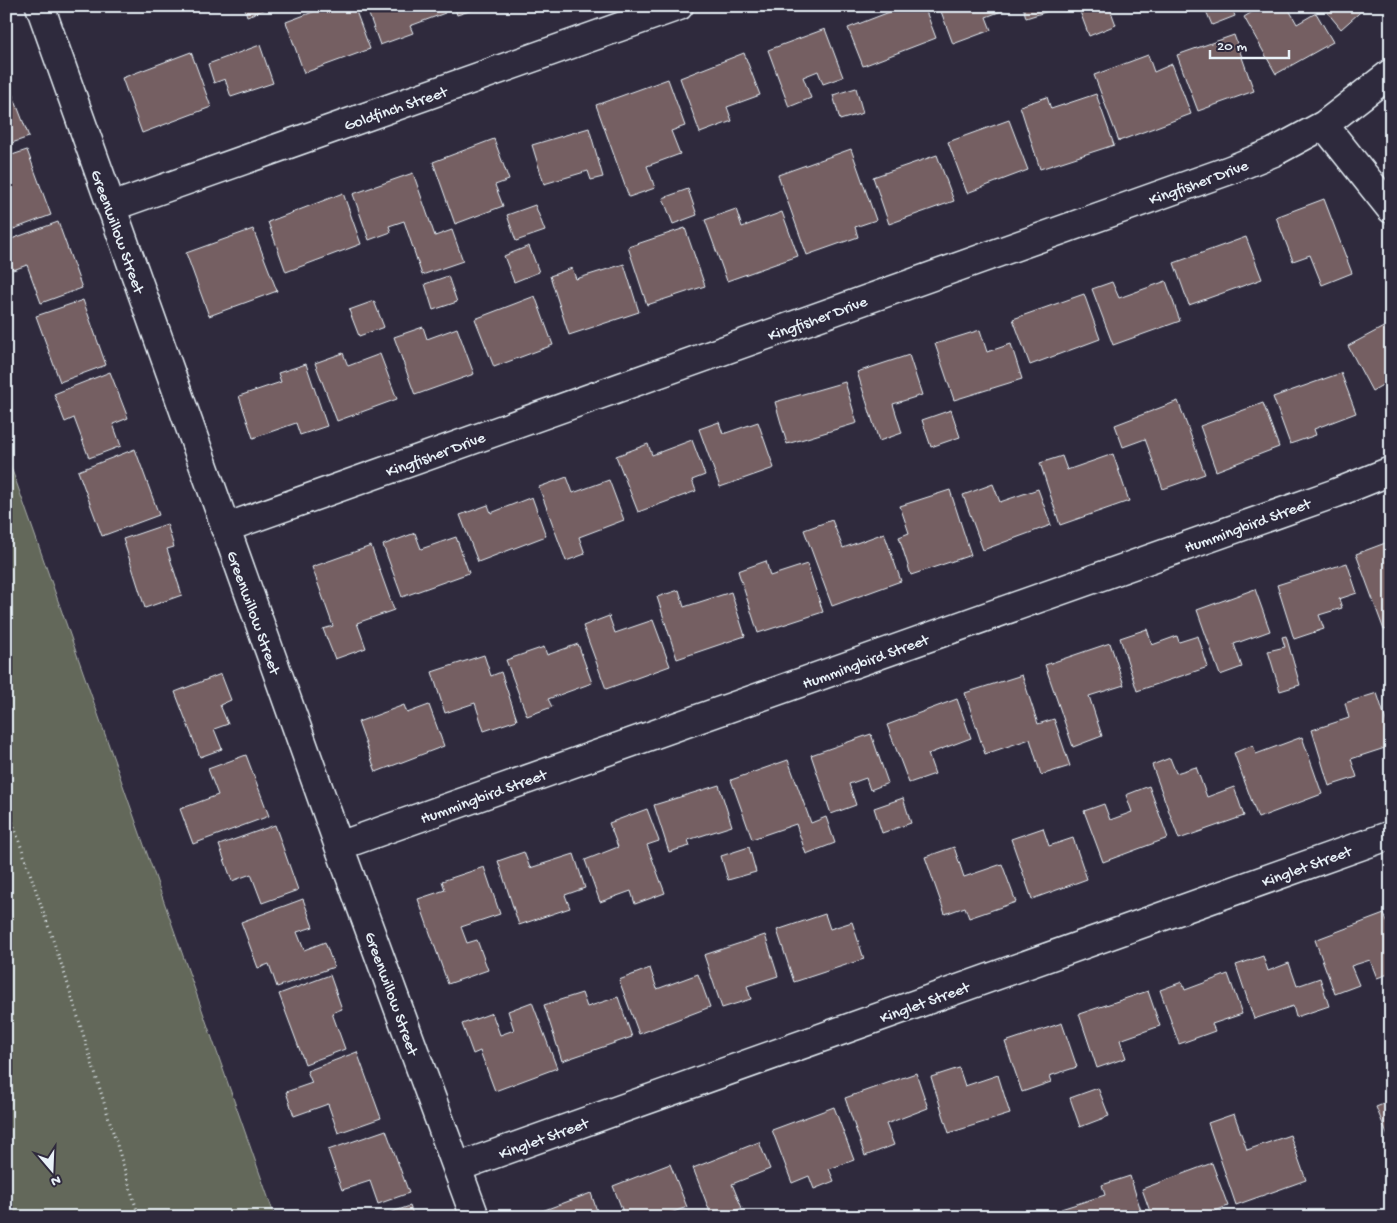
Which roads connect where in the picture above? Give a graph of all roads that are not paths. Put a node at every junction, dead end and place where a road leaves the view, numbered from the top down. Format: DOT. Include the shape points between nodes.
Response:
graph roads {
  1 [pos="40,6"];
  2 [pos="679,6"];
  3 [pos="1391,73"];
  4 [pos="1324,125"];
  5 [pos="111,207"];
  6 [pos="1391,209"];
  7 [pos="1391,471"];
  8 [pos="225,528"];
  9 [pos="1391,835"];
  10 [pos="339,846"];
  11 [pos="458,1167"];
  12 [pos="475,1217"];
  1 -- 5 [label="street, Greenwillow Street"];
  2 -- 5 [label="street, Goldfinch Street"];
  3 -- 4 [label="street, Kingfisher Drive"];
  4 -- 6 [label="street"];
  4 -- 8 [label="street, Kingfisher Drive" via="1274,152 1230,170"];
  5 -- 8 [label="street, Greenwillow Street"];
  7 -- 10 [label="street, Hummingbird Street"];
  8 -- 10 [label="street, Greenwillow Street"];
  9 -- 11 [label="street, Kinglet Street"];
  10 -- 11 [label="street, Greenwillow Street"];
  11 -- 12 [label="street, Greenwillow Street"];
}
